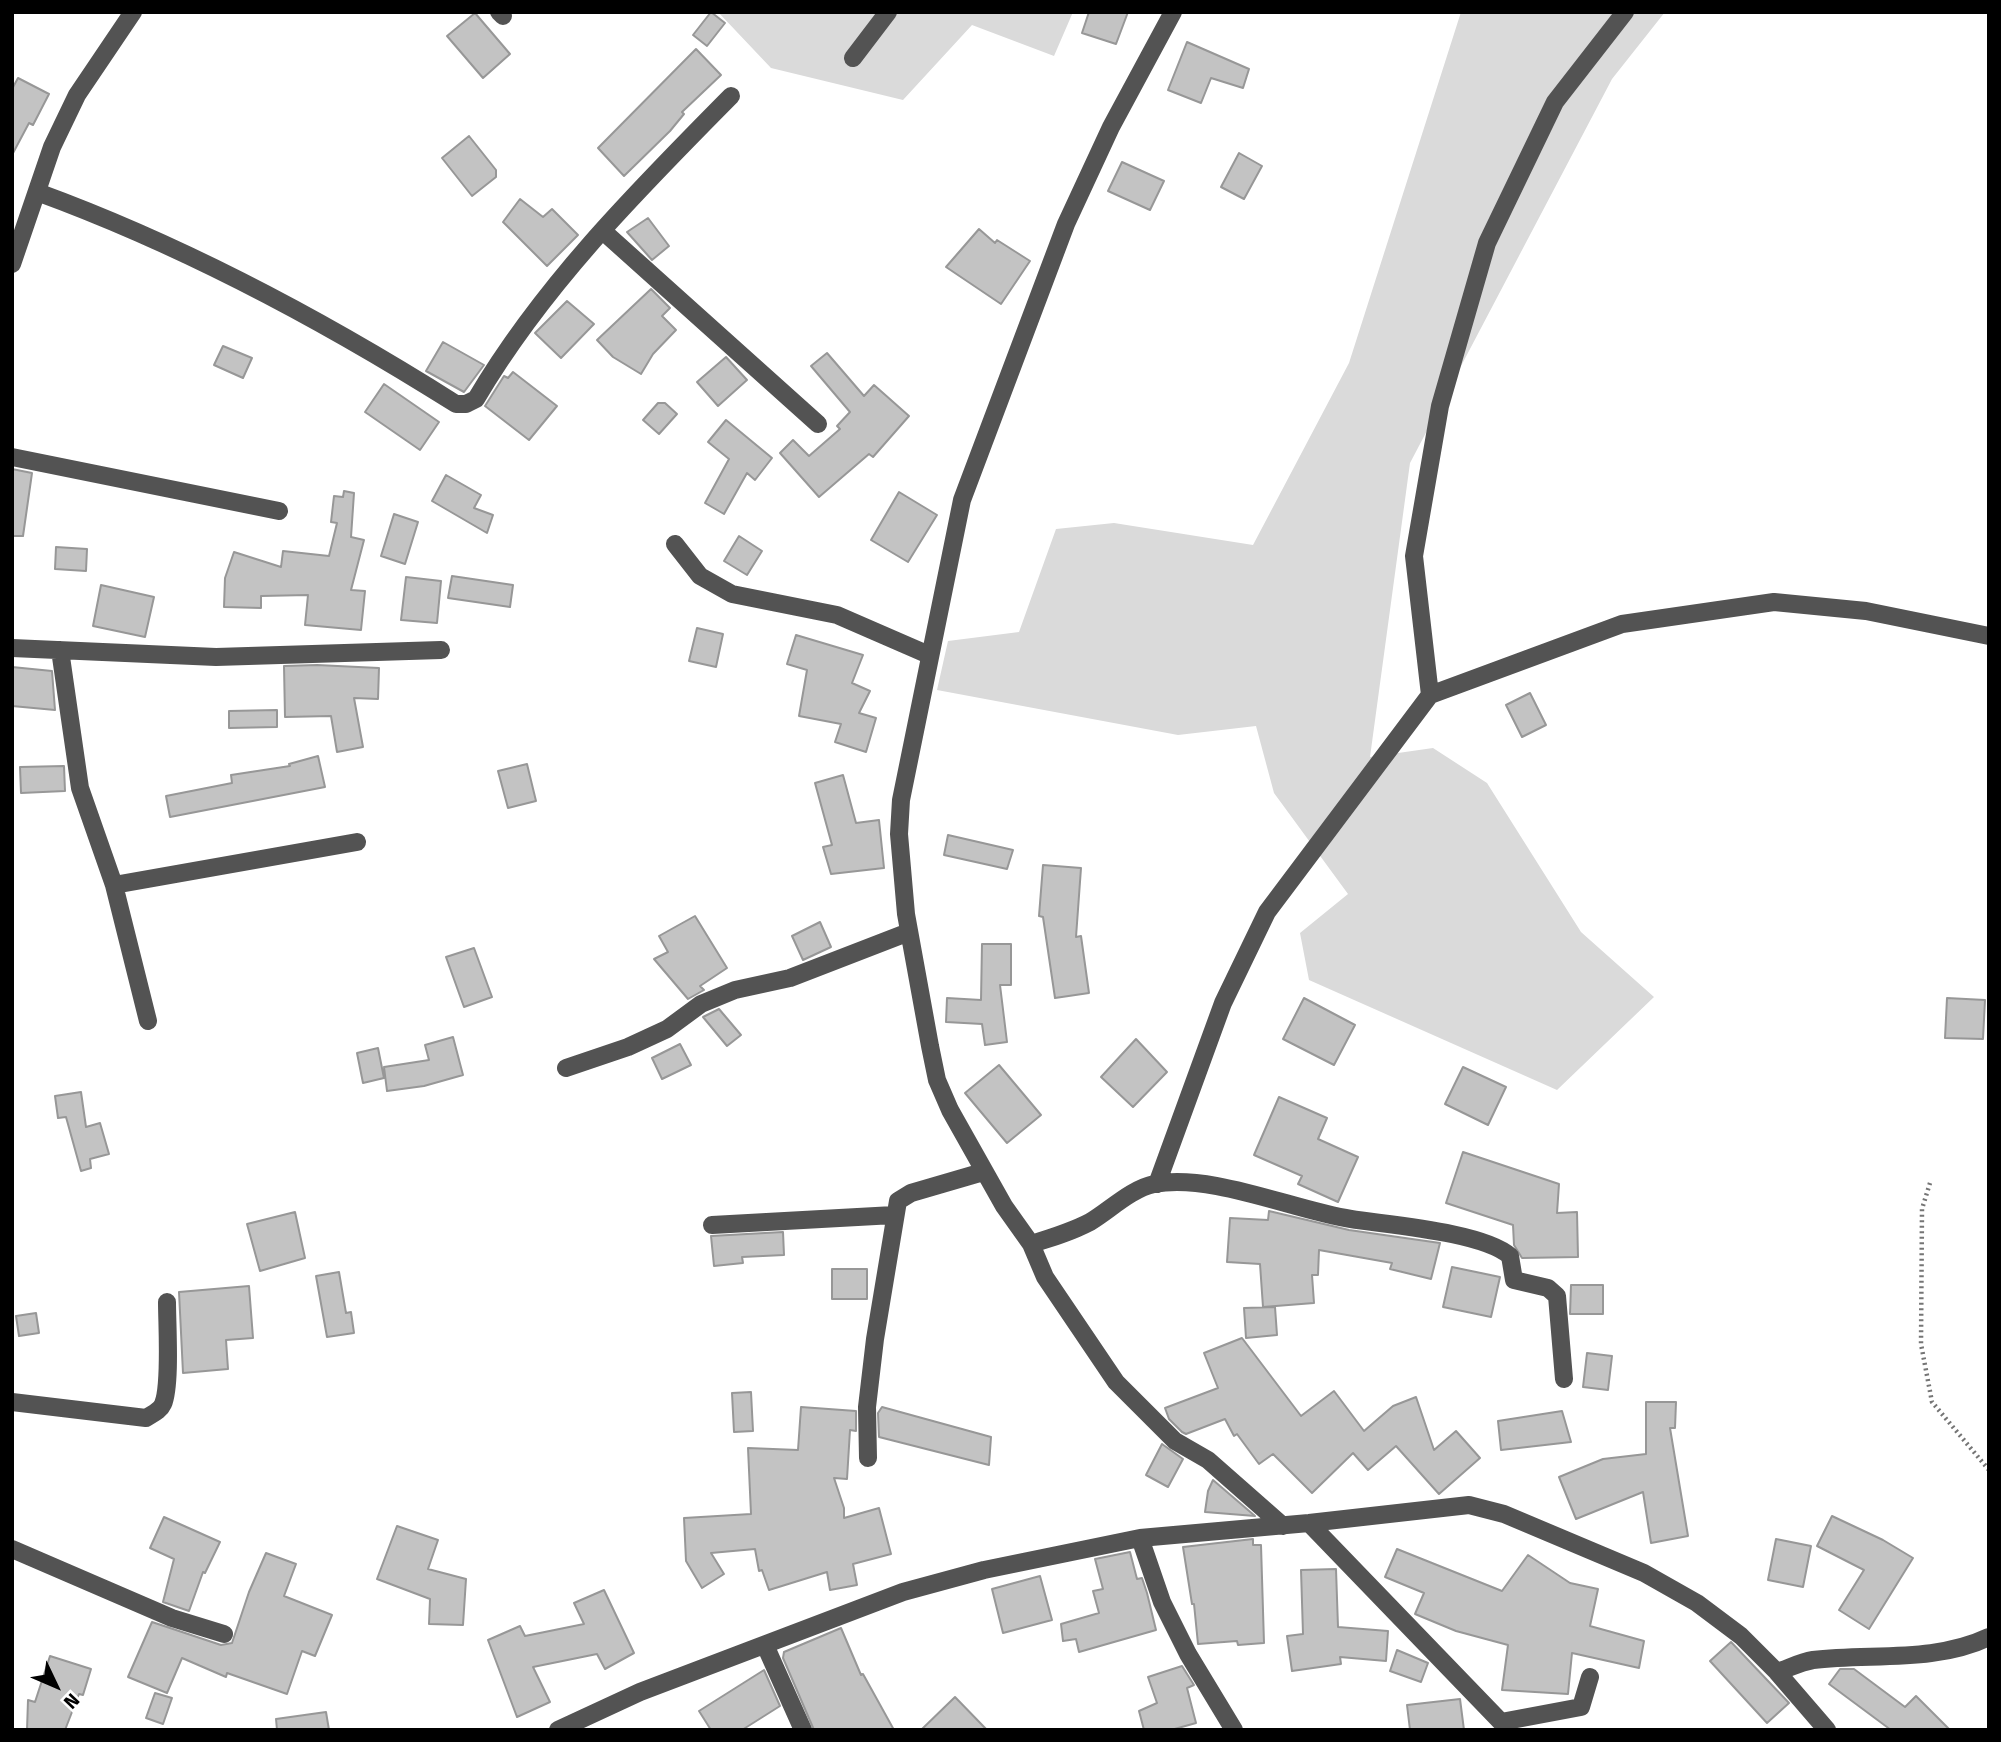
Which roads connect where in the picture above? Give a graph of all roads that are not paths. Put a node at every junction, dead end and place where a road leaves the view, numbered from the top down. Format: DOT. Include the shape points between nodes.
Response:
graph roads {
  1 [pos="133,12"];
  2 [pos="888,12"];
  3 [pos="1173,12"];
  4 [pos="1625,12"];
  5 [pos="853,58"];
  6 [pos="731,96"];
  7 [pos="37,192"];
  8 [pos="604,232"];
  9 [pos="12,264"];
  10 [pos="818,424"];
  11 [pos="12,457"];
  12 [pos="279,511"];
  13 [pos="675,544"];
  14 [pos="1989,636"];
  15 [pos="12,648"];
  16 [pos="60,650"];
  17 [pos="441,650"];
  18 [pos="929,655"];
  19 [pos="1430,695"];
  20 [pos="357,842"];
  21 [pos="114,885"];
  22 [pos="909,932"];
  23 [pos="148,1021"];
  24 [pos="566,1068"];
  25 [pos="984,1172"];
  26 [pos="1157,1184"];
  27 [pos="894,1215"];
  28 [pos="712,1225"];
  29 [pos="1031,1244"];
  30 [pos="167,1302"];
  31 [pos="1564,1380"];
  32 [pos="12,1402"];
  33 [pos="868,1458"];
  34 [pos="1309,1523"];
  35 [pos="1283,1526"];
  36 [pos="1140,1538"];
  37 [pos="12,1549"];
  38 [pos="225,1634"];
  39 [pos="1989,1637"];
  40 [pos="765,1645"];
  41 [pos="1777,1672"];
  42 [pos="1590,1677"];
  43 [pos="1506,1726"];
  44 [pos="558,1730"];
  45 [pos="803,1730"];
  46 [pos="1234,1730"];
  47 [pos="1827,1730"];
  1 -- 7 [label="street" via="77,95"];
  2 -- 5 [label="street"];
  3 -- 18 [label="street" via="1111,127 1066,224 962,500"];
  4 -- 19 [label="street" via="1555,102 1487,243 1440,405 1413,556"];
  6 -- 8 [label="street"];
  7 -- 8 [label="street" via="111,219 207,263 305,314 456,404 476,399 537,307"];
  7 -- 9 [label="street"];
  8 -- 10 [label="street"];
  11 -- 12 [label="street"];
  13 -- 18 [label="street" via="700,576 732,594 837,615"];
  14 -- 19 [label="street" via="1866,611 1774,602 1622,624"];
  15 -- 16 [label="street"];
  16 -- 17 [label="street" via="216,657"];
  16 -- 21 [label="street" via="80,788"];
  18 -- 22 [label="street" via="901,811"];
  19 -- 26 [label="street" via="1266,912 1223,1003"];
  20 -- 21 [label="street"];
  21 -- 23 [label="street"];
  22 -- 24 [label="street" via="790,978 735,990 701,1004 657,1034"];
  22 -- 25 [label="street" via="937,1080"];
  25 -- 27 [label="street" via="911,1193 898,1200"];
  25 -- 29 [label="street"];
  26 -- 29 [label="street" via="1073,1231"];
  26 -- 31 [label="street" via="1234,1190 1504,1250 1510,1256 1514,1280 1548,1288 1557,1296"];
  27 -- 28 [label="street"];
  27 -- 33 [label="street" via="867,1407"];
  29 -- 35 [label="street" via="1051,1287 1116,1381 1175,1441 1228,1475"];
  30 -- 32 [label="street" via="166,1388 158,1411 146,1418"];
  34 -- 35 [label="street"];
  34 -- 41 [label="street" via="1469,1504 1504,1514 1665,1585 1741,1636"];
  34 -- 43 [label="street"];
  35 -- 36 [label="street"];
  36 -- 40 [label="street" via="1048,1555 903,1592"];
  36 -- 46 [label="street" via="1161,1602"];
  37 -- 38 [label="street" via="172,1618"];
  39 -- 41 [label="street" via="1970,1646 1920,1654 1811,1660"];
  40 -- 44 [label="street" via="640,1692"];
  40 -- 45 [label="street"];
  41 -- 47 [label="street"];
  42 -- 43 [label="street" via="1581,1707"];
}
